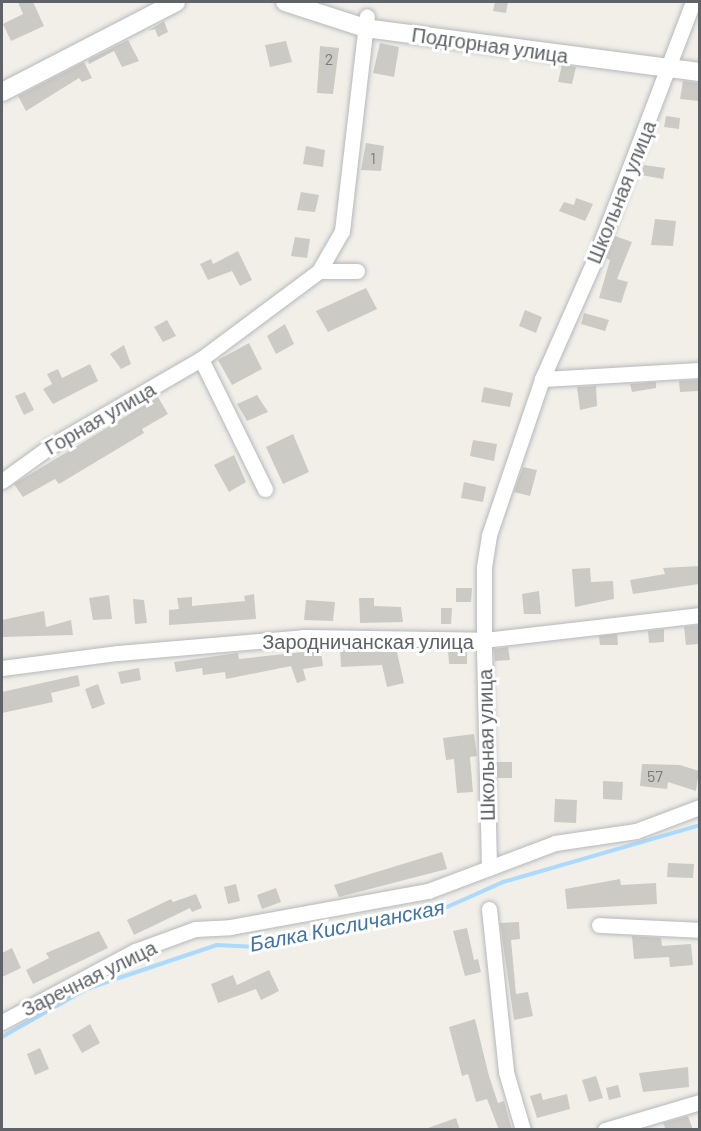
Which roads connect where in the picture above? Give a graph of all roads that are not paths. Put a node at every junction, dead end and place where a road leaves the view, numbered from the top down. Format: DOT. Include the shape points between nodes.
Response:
graph roads {
  1 [pos="156,2"];
  2 [pos="176,2"];
  3 [pos="693,2"];
  4 [pos="301,3"];
  5 [pos="366,22"];
  6 [pos="699,60"];
  7 [pos="671,65"];
  8 [pos="699,72"];
  9 [pos="2,77"];
  10 [pos="2,92"];
  11 [pos="319,271"];
  12 [pos="357,271"];
  13 [pos="207,355"];
  14 [pos="699,370"];
  15 [pos="542,380"];
  16 [pos="2,481"];
  17 [pos="266,489"];
  18 [pos="699,615"];
  19 [pos="484,640"];
  20 [pos="2,668"];
  21 [pos="699,807"];
  22 [pos="489,868"];
  23 [pos="489,909"];
  24 [pos="599,925"];
  25 [pos="699,930"];
  26 [pos="2,1022"];
  27 [pos="699,1102"];
  28 [pos="523,1130"];
  29 [pos="605,1130"];
  1 -- 9 [label="street"];
  2 -- 10 [label="street"];
  3 -- 7 [label="street, Школьная улица"];
  4 -- 5 [label="street, Подгорная улица"];
  5 -- 7 [label="street, Подгорная улица"];
  5 -- 11 [label="street" via="342,231"];
  6 -- 7 [label="street, Подгорная улица"];
  7 -- 8 [label="street, Подгорная улица"];
  7 -- 15 [label="street, Школьная улица"];
  11 -- 12 [label="street"];
  11 -- 13 [label="street, Горная улица"];
  13 -- 16 [label="street, Горная улица" via="48,447"];
  13 -- 17 [label="street"];
  14 -- 15 [label="street"];
  15 -- 19 [label="street, Школьная улица" via="489,535 484,567"];
  18 -- 19 [label="street, Зародничанская улица"];
  19 -- 20 [label="street, Зародничанская улица" via="303,637 118,653"];
  19 -- 22 [label="street, Школьная улица"];
  21 -- 22 [label="street, Заречная улица" via="636,831 555,843"];
  22 -- 26 [label="street, Заречная улица" via="428,891 231,927 195,929 135,951"];
  23 -- 28 [label="street" via="506,1072"];
  24 -- 25 [label="street"];
  27 -- 29 [label="street"];
}
